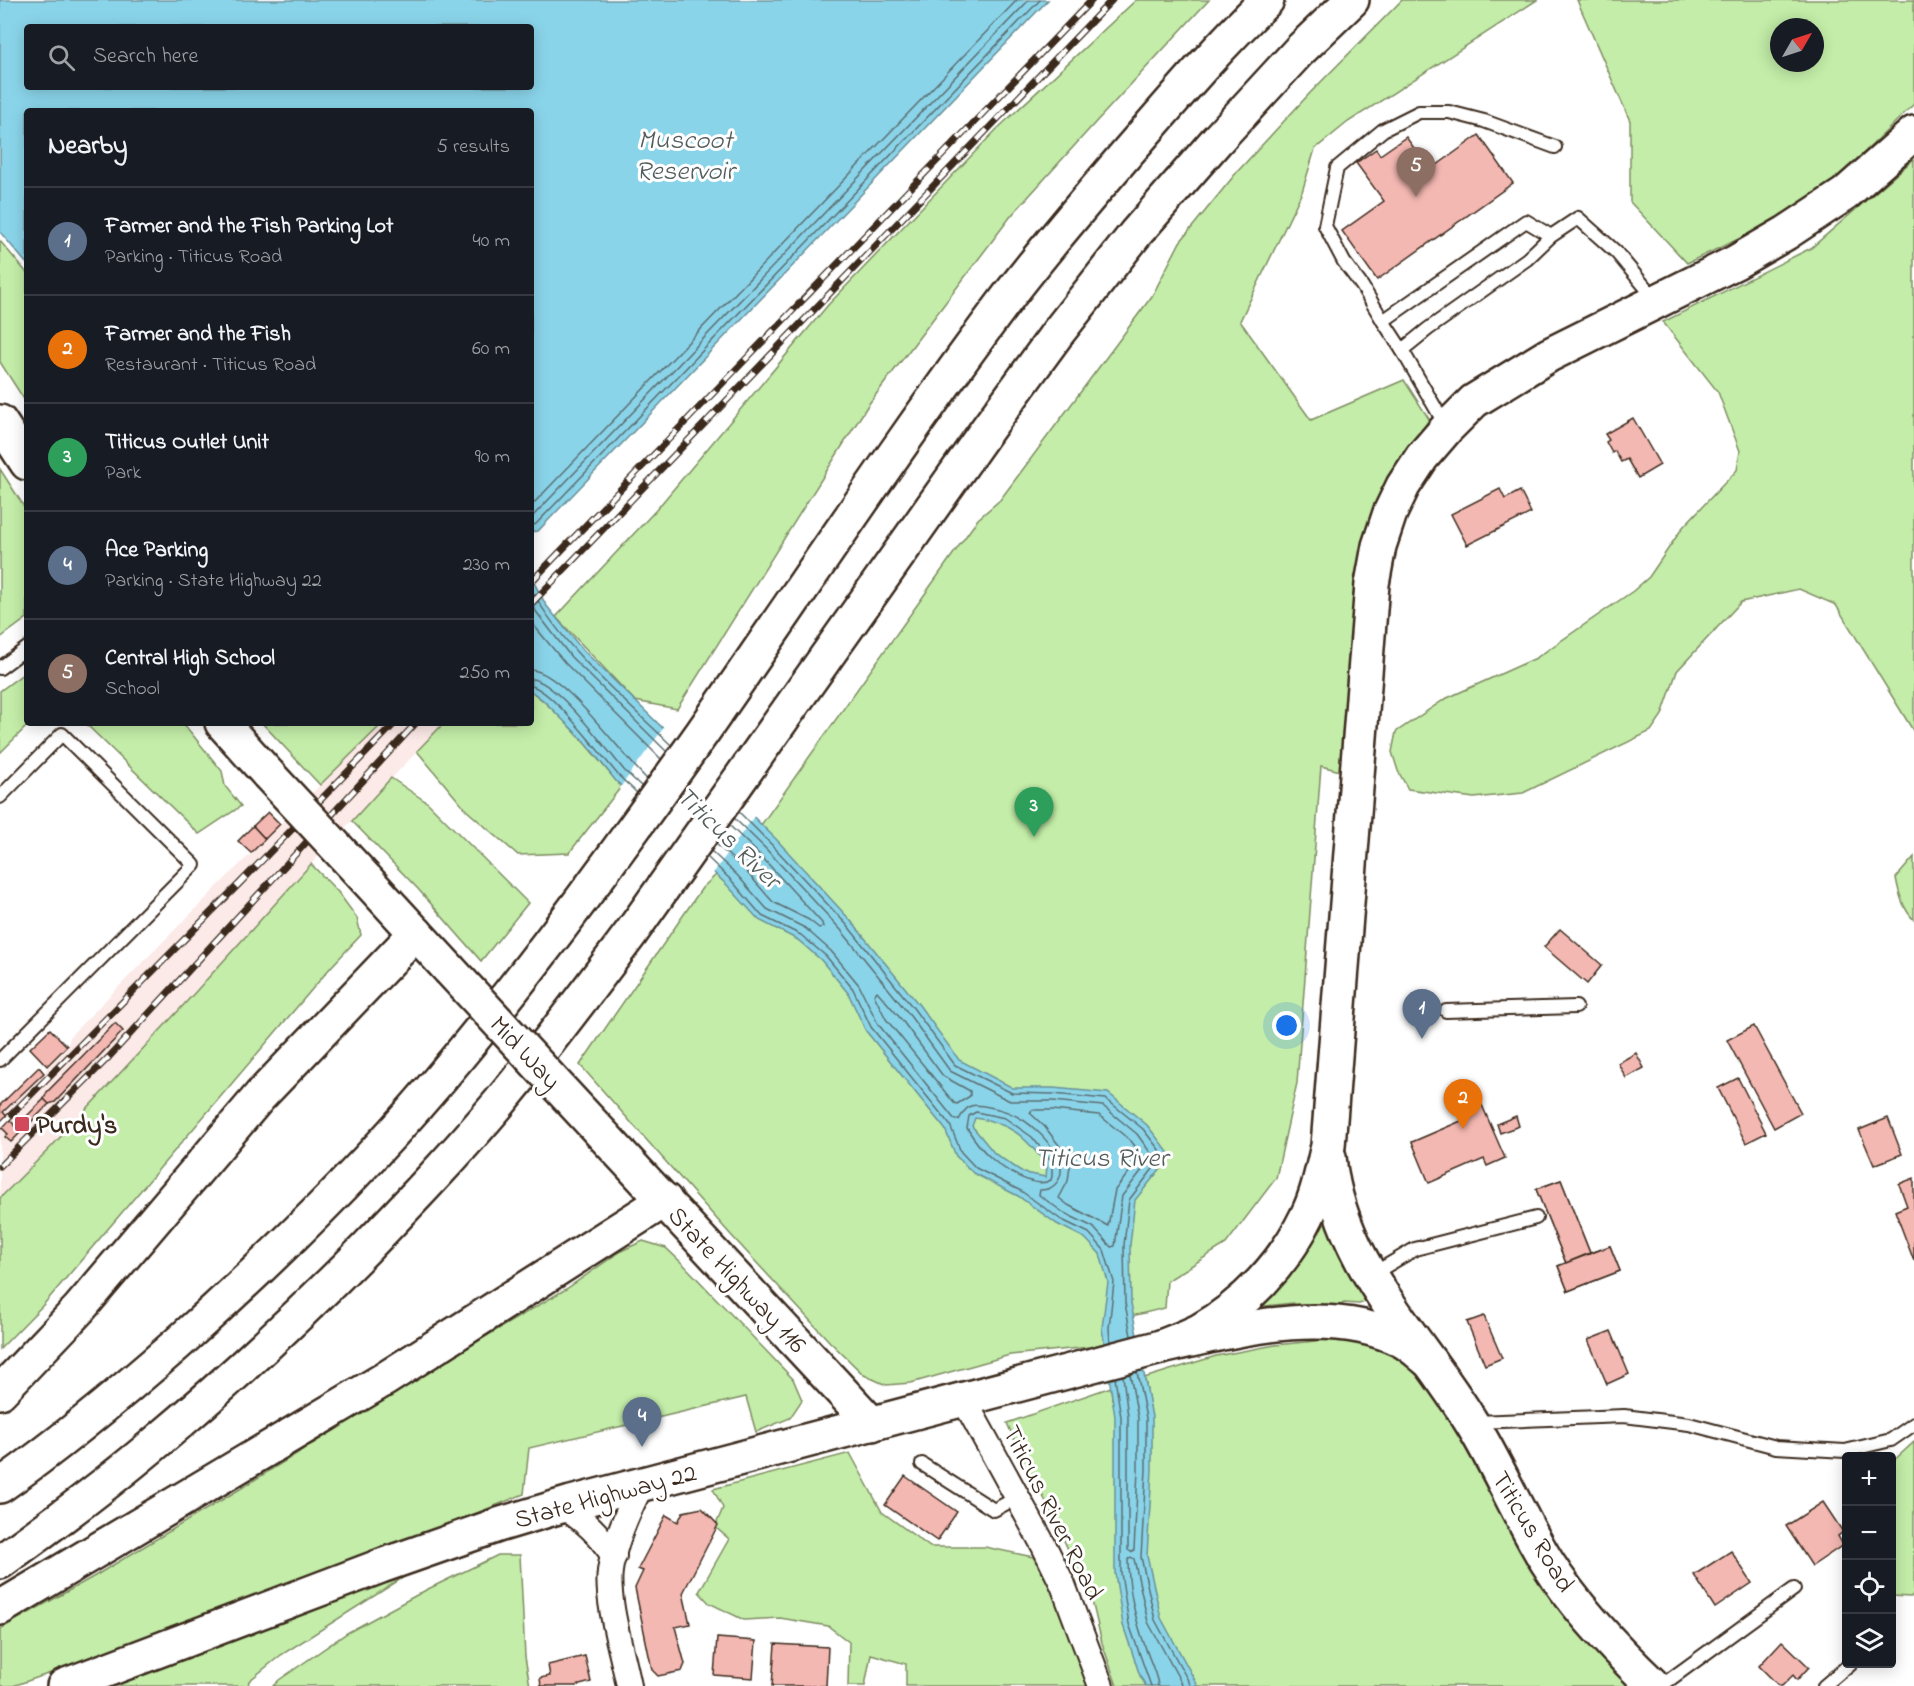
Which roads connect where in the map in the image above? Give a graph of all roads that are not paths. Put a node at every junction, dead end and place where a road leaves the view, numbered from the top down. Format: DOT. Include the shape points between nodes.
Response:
graph roads {
  1 [pos="1266,0"];
  2 [pos="1352,0"];
  3 [pos="1914,133"];
  4 [pos="1556,147"];
  5 [pos="1551,236"];
  6 [pos="1657,301"];
  7 [pos="1383,321"];
  8 [pos="1402,350"];
  9 [pos="0,422"];
  10 [pos="1447,428"];
  11 [pos="24,458"];
  12 [pos="24,650"];
  13 [pos="0,668"];
  14 [pos="225,726"];
  15 [pos="0,797"];
  16 [pos="416,933"];
  17 [pos="1576,1007"];
  18 [pos="1446,1011"];
  19 [pos="0,1060"];
  20 [pos="603,1135"];
  21 [pos="1328,1146"];
  22 [pos="665,1200"];
  23 [pos="1536,1218"];
  24 [pos="1370,1276"];
  25 [pos="1161,1347"];
  26 [pos="1430,1362"];
  27 [pos="0,1392"];
  28 [pos="964,1400"];
  29 [pos="1472,1423"];
  30 [pos="872,1424"];
  31 [pos="1914,1425"];
  32 [pos="922,1464"];
  33 [pos="642,1484"];
  34 [pos="0,1486"];
  35 [pos="1018,1497"];
  36 [pos="562,1506"];
  37 [pos="614,1556"];
  38 [pos="0,1562"];
  39 [pos="1794,1588"];
  40 [pos="0,1608"];
  41 [pos="1845,1668"];
  42 [pos="64,1686"];
  43 [pos="629,1686"];
  44 [pos="1101,1686"];
  45 [pos="1654,1686"];
  46 [pos="1661,1686"];
  47 [pos="1824,1686"];
  1 -- 34 [label="main road" via="1090,195 1011,294 937,393 637,824 454,1062 372,1155 208,1317 113,1400"];
  2 -- 38 [label="main road" via="1217,140 1136,233 1059,331 679,865 500,1102 416,1196 242,1367 106,1482"];
  3 -- 6 [label="main road" via="1845,194 1796,227"];
  4 -- 7 [label="lane" via="1449,112 1419,112 1383,130 1337,168 1325,226"];
  5 -- 6 [label="lane" via="1578,218 1616,252"];
  5 -- 7 [label="lane" via="1526,221"];
  5 -- 8 [label="lane" via="1527,259"];
  6 -- 10 [label="main road" via="1549,355 1474,401"];
  7 -- 8 [label="lane"];
  8 -- 10 [label="lane"];
  9 -- 11 [label="main road"];
  10 -- 21 [label="main road" via="1422,457 1390,513 1372,584"];
  12 -- 13 [label="lane"];
  14 -- 16 [label="main road, Mid Way, bridge"];
  15 -- 19 [label="lane" via="62,734 194,865"];
  16 -- 20 [label="main road, Mid Way, bridge"];
  16 -- 27 [label="main road" via="260,1095 79,1309"];
  17 -- 18 [label="lane"];
  20 -- 22 [label="main road, State Highway 116"];
  21 -- 24 [label="main road, Titicus Road" via="1341,1213"];
  21 -- 25 [label="main road" via="1307,1216 1273,1268 1225,1315"];
  22 -- 30 [label="main road, State Highway 116"];
  22 -- 40 [label="main road" via="385,1379"];
  23 -- 24 [label="lane" via="1415,1249"];
  24 -- 26 [label="main road, Titicus Road"];
  25 -- 26 [label="main road, Titicus Road" via="1235,1330 1340,1323 1372,1328 1402,1341"];
  25 -- 28 [label="main road, State Highway 22"];
  26 -- 29 [label="main road, Titicus Road"];
  28 -- 30 [label="main road, State Highway 22"];
  28 -- 35 [label="street, Titicus River Road"];
  29 -- 31 [label="lane" via="1624,1416 1689,1425 1776,1447 1845,1451 1891,1440"];
  29 -- 45 [label="main road, Titicus Road" via="1548,1563 1601,1631"];
  30 -- 33 [label="main road, State Highway 22"];
  32 -- 35 [label="lane" via="994,1510"];
  33 -- 36 [label="main road, State Highway 22"];
  33 -- 37 [label="street"];
  35 -- 44 [label="street, Titicus River Road" via="1063,1585"];
  36 -- 37 [label="street" via="599,1534"];
  36 -- 42 [label="main road, State Highway 22" via="381,1566"];
  37 -- 43 [label="street" via="610,1573 612,1603"];
  39 -- 46 [label="lane"];
  41 -- 47 [label="lane"];
}
